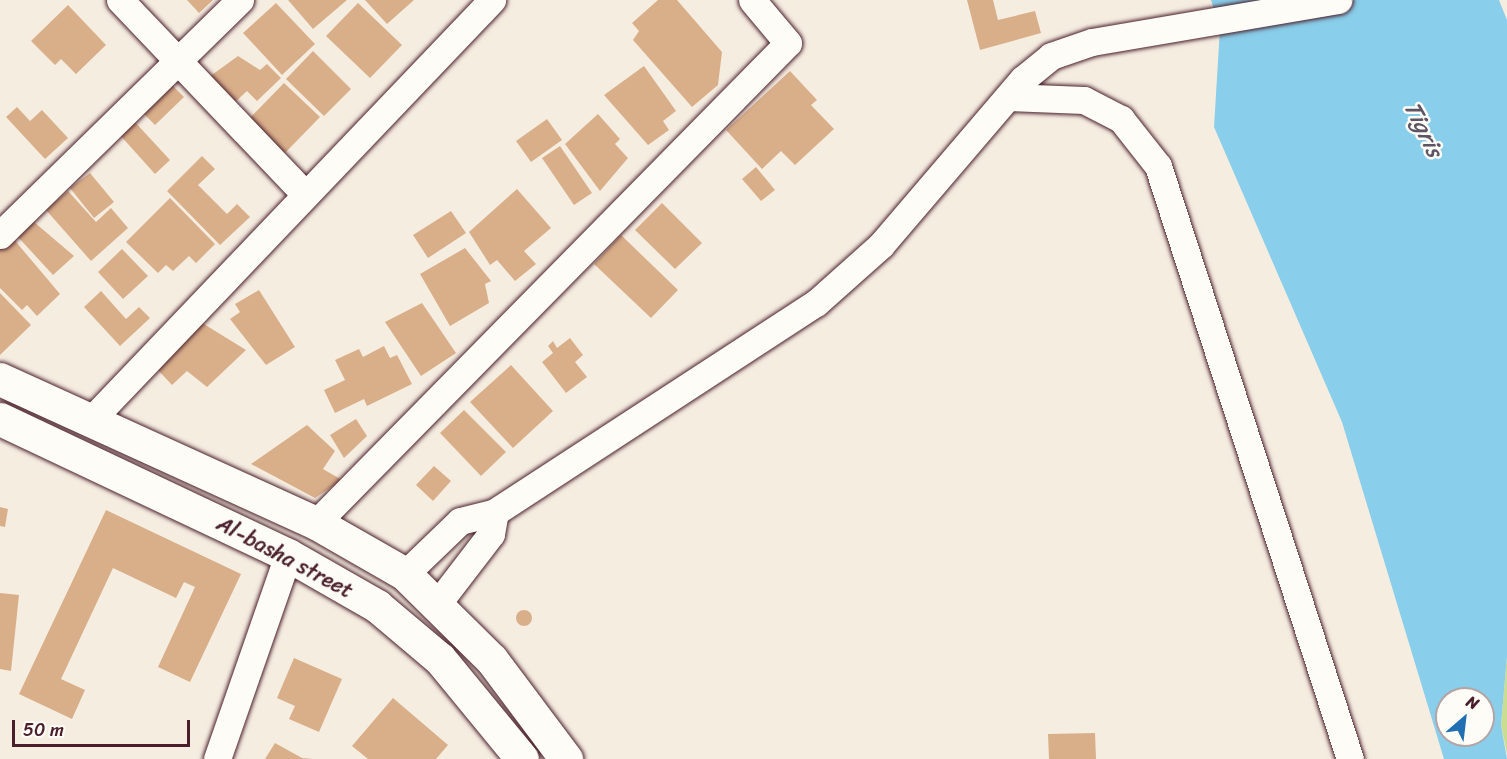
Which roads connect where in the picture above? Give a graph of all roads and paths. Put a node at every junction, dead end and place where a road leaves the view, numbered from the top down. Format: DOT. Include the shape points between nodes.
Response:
graph roads {
  1 [pos="120,0"];
  2 [pos="240,0"];
  3 [pos="492,0"];
  4 [pos="752,0"];
  5 [pos="1338,0"];
  6 [pos="178,62"];
  7 [pos="1008,97"];
  8 [pos="306,195"];
  9 [pos="0,235"];
  10 [pos="0,379"];
  11 [pos="0,419"];
  12 [pos="91,420"];
  13 [pos="495,512"];
  14 [pos="316,523"];
  15 [pos="288,555"];
  16 [pos="405,574"];
  17 [pos="438,603"];
  18 [pos="217,759"];
  19 [pos="522,759"];
  20 [pos="566,759"];
  21 [pos="1350,759"];
  1 -- 6 [label="street"];
  2 -- 6 [label="street"];
  3 -- 8 [label="street"];
  4 -- 14 [label="street" via="788,43"];
  5 -- 7 [label="street" via="1092,42 1051,56"];
  6 -- 8 [label="street"];
  6 -- 9 [label="street"];
  7 -- 13 [label="street" via="881,245 816,303"];
  7 -- 21 [label="street" via="1084,100 1121,119 1158,166"];
  8 -- 12 [label="street"];
  10 -- 12 [label="main road"];
  11 -- 15 [label="main road, Al-basha street"];
  12 -- 14 [label="main road"];
  13 -- 16 [label="street" via="460,521"];
  13 -- 17 [label="street" via="491,534"];
  14 -- 16 [label="main road"];
  15 -- 18 [label="street"];
  15 -- 19 [label="main road, Al-basha street" via="410,629"];
  16 -- 17 [label="main road"];
  17 -- 20 [label="main road" via="492,660"];
}
